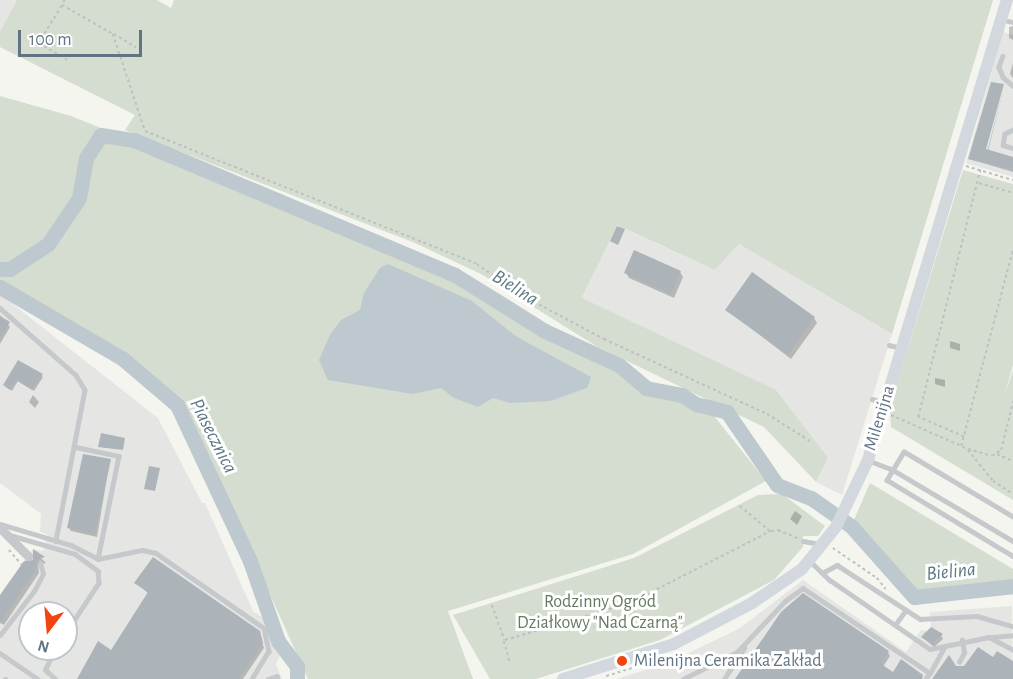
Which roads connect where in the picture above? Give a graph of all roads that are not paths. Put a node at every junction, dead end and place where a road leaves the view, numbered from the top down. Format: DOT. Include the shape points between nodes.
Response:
graph roads {
  1 [pos="1007,0"];
  2 [pos="1002,56"];
  3 [pos="1013,87"];
  4 [pos="1013,130"];
  5 [pos="1013,148"];
  6 [pos="0,308"];
  7 [pos="872,399"];
  8 [pos="884,406"];
  9 [pos="76,447"];
  10 [pos="868,460"];
  11 [pos="893,470"];
  12 [pos="1013,517"];
  13 [pos="2,528"];
  14 [pos="56,541"];
  15 [pos="803,541"];
  16 [pos="1013,541"];
  17 [pos="826,546"];
  18 [pos="28,556"];
  19 [pos="1013,556"];
  20 [pos="98,559"];
  21 [pos="810,561"];
  22 [pos="40,563"];
  23 [pos="822,573"];
  24 [pos="905,611"];
  25 [pos="78,614"];
  26 [pos="895,625"];
  27 [pos="1013,626"];
  28 [pos="0,635"];
  29 [pos="1013,635"];
  30 [pos="751,637"];
  31 [pos="989,637"];
  32 [pos="962,640"];
  33 [pos="944,648"];
  34 [pos="1013,650"];
  35 [pos="0,653"];
  36 [pos="964,653"];
  37 [pos="969,660"];
  38 [pos="49,661"];
  39 [pos="959,662"];
  40 [pos="930,673"];
  41 [pos="696,674"];
  42 [pos="36,678"];
  43 [pos="55,679"];
  44 [pos="252,679"];
  45 [pos="268,679"];
  46 [pos="278,679"];
  47 [pos="563,679"];
  48 [pos="683,679"];
  49 [pos="692,679"];
  50 [pos="724,679"];
  51 [pos="926,679"];
  1 -- 8 [label="street, Milenijna" via="895,347"];
  2 -- 3 [label="lane" via="999,67"];
  4 -- 5 [label="lane" via="1005,134 1003,145"];
  6 -- 9 [label="lane" via="82,381 86,399"];
  7 -- 8 [label="lane"];
  8 -- 10 [label="street, Milenijna"];
  9 -- 14 [label="lane"];
  9 -- 20 [label="lane" via="119,456"];
  10 -- 11 [label="lane"];
  10 -- 17 [label="street, Milenijna"];
  11 -- 12 [label="lane" via="904,452"];
  11 -- 16 [label="lane"];
  11 -- 19 [label="lane" via="887,480"];
  13 -- 14 [label="lane"];
  13 -- 18 [label="street"];
  13 -- 25 [label="lane" via="75,554 98,571 100,578"];
  14 -- 20 [label="lane"];
  15 -- 17 [label="lane"];
  17 -- 21 [label="street, Milenijna"];
  20 -- 44 [label="lane" via="150,550 260,622 270,642 269,651"];
  21 -- 23 [label="lane"];
  21 -- 47 [label="street, Milenijna" via="775,589 674,644"];
  22 -- 28 [label="lane" via="42,574 34,591"];
  23 -- 24 [label="lane" via="837,565"];
  23 -- 26 [label="lane"];
  24 -- 26 [label="lane"];
  24 -- 27 [label="lane" via="930,620 977,616"];
  26 -- 33 [label="lane" via="930,650"];
  29 -- 31 [label="lane"];
  30 -- 40 [label="lane" via="803,588"];
  30 -- 41 [label="lane" via="724,661"];
  30 -- 50 [label="lane"];
  31 -- 32 [label="lane"];
  31 -- 34 [label="lane"];
  32 -- 33 [label="lane"];
  32 -- 36 [label="lane"];
  33 -- 40 [label="lane"];
  35 -- 42 [label="lane"];
  36 -- 37 [label="lane"];
  36 -- 39 [label="lane"];
  38 -- 43 [label="lane" via="45,670"];
  40 -- 51 [label="lane"];
  41 -- 48 [label="lane"];
  41 -- 49 [label="lane"];
  45 -- 46 [label="lane"];
}
